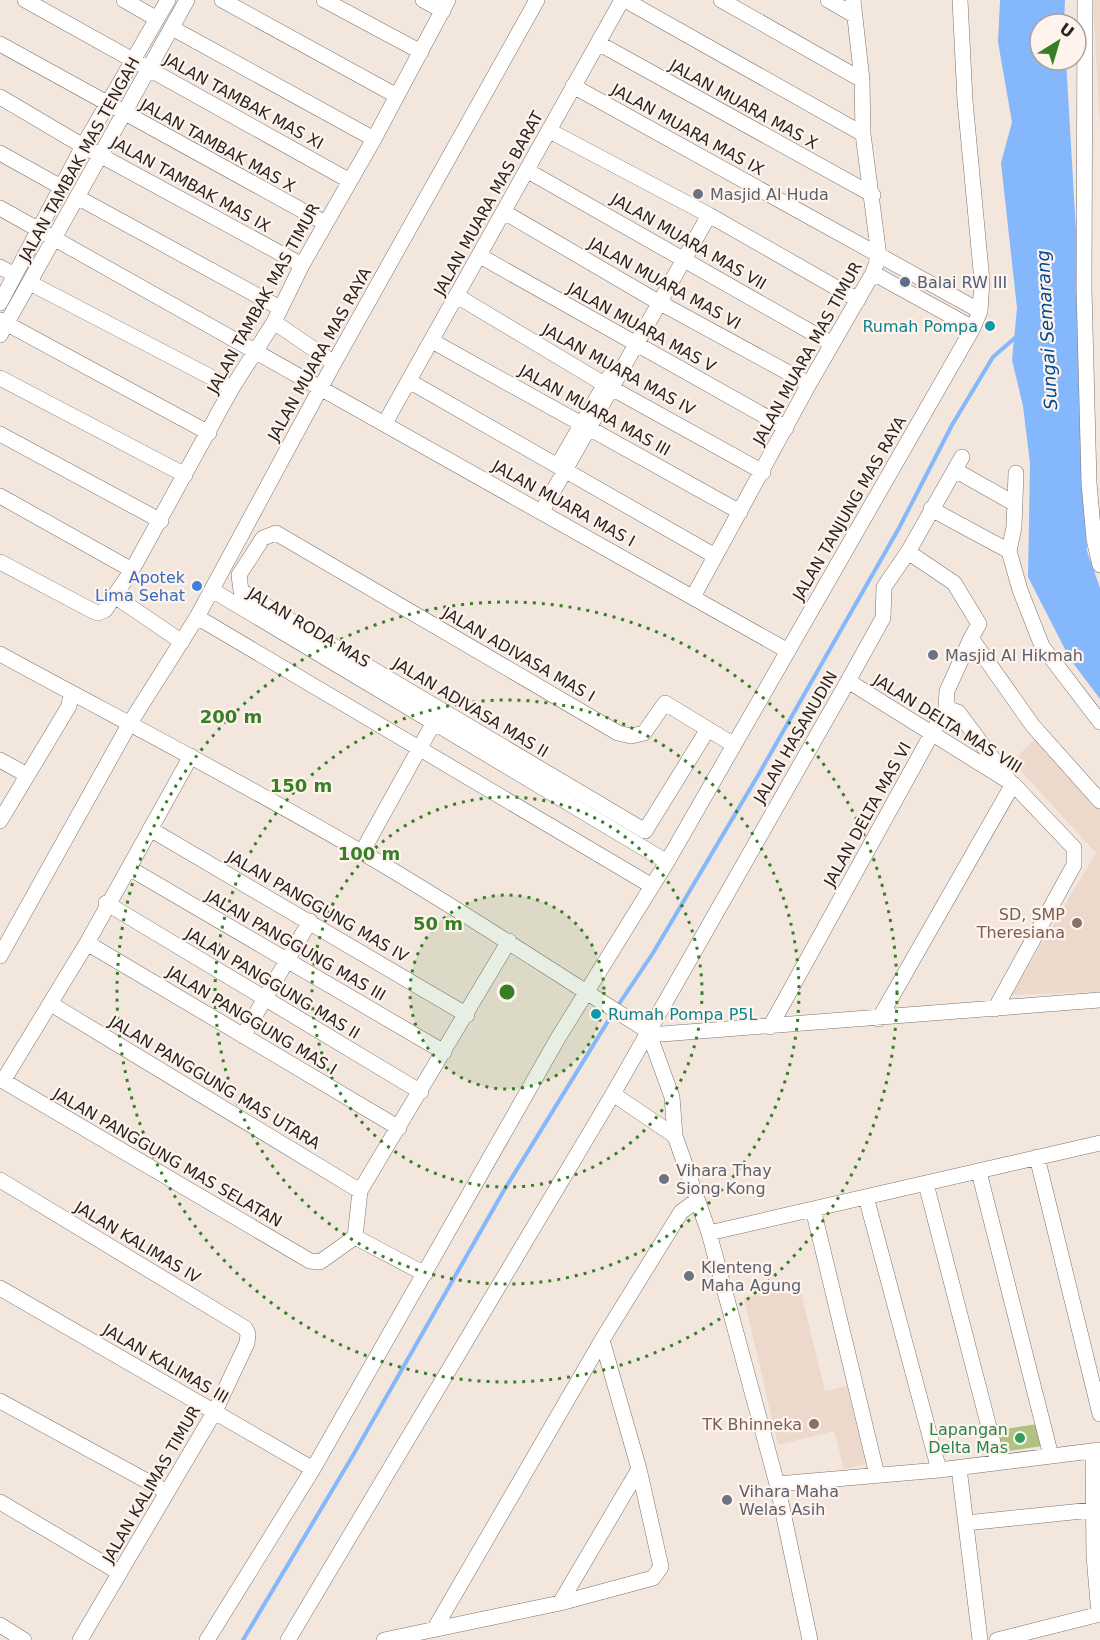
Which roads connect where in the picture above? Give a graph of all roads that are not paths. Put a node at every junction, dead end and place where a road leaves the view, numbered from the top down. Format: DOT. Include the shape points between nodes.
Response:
graph roads {
  1 [pos="25,0"];
  2 [pos="124,0"];
  3 [pos="168,0"];
  4 [pos="187,0"];
  5 [pos="222,0"];
  6 [pos="324,0"];
  7 [pos="423,0"];
  8 [pos="537,0"];
  9 [pos="624,0"];
  10 [pos="721,0"];
  11 [pos="828,0"];
  12 [pos="960,0"];
  13 [pos="1084,0"];
  14 [pos="446,6"];
  15 [pos="853,8"];
  16 [pos="158,19"];
  17 [pos="172,27"];
  18 [pos="598,43"];
  19 [pos="0,44"];
  20 [pos="421,52"];
  21 [pos="134,61"];
  22 [pos="150,70"];
  23 [pos="862,80"];
  24 [pos="573,86"];
  25 [pos="397,96"];
  26 [pos="0,97"];
  27 [pos="109,106"];
  28 [pos="124,114"];
  29 [pos="550,130"];
  30 [pos="863,134"];
  31 [pos="374,139"];
  32 [pos="83,146"];
  33 [pos="0,153"];
  34 [pos="100,155"];
  35 [pos="528,171"];
  36 [pos="350,181"];
  37 [pos="61,187"];
  38 [pos="873,195"];
  39 [pos="76,197"];
  40 [pos="0,208"];
  41 [pos="504,213"];
  42 [pos="706,214"];
  43 [pos="326,223"];
  44 [pos="39,230"];
  45 [pos="55,239"];
  46 [pos="480,256"];
  47 [pos="682,256"];
  48 [pos="879,256"];
  49 [pos="302,265"];
  50 [pos="0,267"];
  51 [pos="873,273"];
  52 [pos="15,275"];
  53 [pos="30,283"];
  54 [pos="457,296"];
  55 [pos="858,300"];
  56 [pos="657,301"];
  57 [pos="0,303"];
  58 [pos="980,311"];
  59 [pos="277,315"];
  60 [pos="2,326"];
  61 [pos="973,328"];
  62 [pos="432,341"];
  63 [pos="634,342"];
  64 [pos="832,344"];
  65 [pos="255,351"];
  66 [pos="334,363"];
  67 [pos="0,378"];
  68 [pos="409,381"];
  69 [pos="809,384"];
  70 [pos="609,386"];
  71 [pos="232,388"];
  72 [pos="321,388"];
  73 [pos="385,423"];
  74 [pos="586,424"];
  75 [pos="786,428"];
  76 [pos="209,433"];
  77 [pos="0,434"];
  78 [pos="562,469"];
  79 [pos="763,472"];
  80 [pos="1016,473"];
  81 [pos="185,475"];
  82 [pos="0,496"];
  83 [pos="1015,504"];
  84 [pos="538,509"];
  85 [pos="931,509"];
  86 [pos="740,512"];
  87 [pos="161,521"];
  88 [pos="276,533"];
  89 [pos="1009,551"];
  90 [pos="908,552"];
  91 [pos="715,556"];
  92 [pos="0,562"];
  93 [pos="1100,565"];
  94 [pos="132,570"];
  95 [pos="212,590"];
  96 [pos="116,597"];
  97 [pos="693,597"];
  98 [pos="197,617"];
  99 [pos="971,639"];
  100 [pos="182,642"];
  101 [pos="788,651"];
  102 [pos="0,654"];
  103 [pos="848,681"];
  104 [pos="71,693"];
  105 [pos="946,708"];
  106 [pos="1100,722"];
  107 [pos="130,723"];
  108 [pos="433,724"];
  109 [pos="708,729"];
  110 [pos="934,732"];
  111 [pos="734,745"];
  112 [pos="421,748"];
  113 [pos="191,756"];
  114 [pos="0,760"];
  115 [pos="27,775"];
  116 [pos="1012,783"];
  117 [pos="1100,801"];
  118 [pos="0,820"];
  119 [pos="150,829"];
  120 [pos="362,852"];
  121 [pos="667,862"];
  122 [pos="129,868"];
  123 [pos="652,886"];
  124 [pos="106,903"];
  125 [pos="310,921"];
  126 [pos="509,941"];
  127 [pos="87,943"];
  128 [pos="0,956"];
  129 [pos="287,961"];
  130 [pos="591,994"];
  131 [pos="265,999"];
  132 [pos="1100,1000"];
  133 [pos="51,1004"];
  134 [pos="994,1009"];
  135 [pos="467,1015"];
  136 [pos="879,1019"];
  137 [pos="770,1027"];
  138 [pos="651,1031"];
  139 [pos="243,1036"];
  140 [pos="444,1052"];
  141 [pos="1,1080"];
  142 [pos="421,1092"];
  143 [pos="613,1094"];
  144 [pos="399,1128"];
  145 [pos="675,1136"];
  146 [pos="1099,1147"];
  147 [pos="1037,1157"];
  148 [pos="979,1172"];
  149 [pos="0,1180"];
  150 [pos="926,1184"];
  151 [pos="360,1191"];
  152 [pos="866,1197"];
  153 [pos="696,1201"];
  154 [pos="813,1209"];
  155 [pos="709,1233"];
  156 [pos="355,1237"];
  157 [pos="425,1274"];
  158 [pos="0,1288"];
  159 [pos="602,1340"];
  160 [pos="247,1343"];
  161 [pos="0,1401"];
  162 [pos="214,1411"];
  163 [pos="1100,1414"];
  164 [pos="1096,1451"];
  165 [pos="1051,1456"];
  166 [pos="998,1462"];
  167 [pos="639,1468"];
  168 [pos="959,1468"];
  169 [pos="314,1469"];
  170 [pos="939,1470"];
  171 [pos="877,1475"];
  172 [pos="777,1484"];
  173 [pos="167,1492"];
  174 [pos="0,1502"];
  175 [pos="1092,1510"];
  176 [pos="966,1523"];
  177 [pos="120,1573"];
  178 [pos="560,1603"];
  179 [pos="1100,1614"];
  180 [pos="0,1625"];
  181 [pos="435,1628"];
  182 [pos="24,1640"];
  183 [pos="80,1640"];
  184 [pos="207,1640"];
  185 [pos="288,1640"];
  186 [pos="384,1640"];
  187 [pos="810,1640"];
  188 [pos="980,1640"];
  189 [pos="997,1640"];
  1 -- 21 [label="street, JALAN TAMBAK MAS XI"];
  2 -- 16 [label="street"];
  3 -- 16 [label="street, JALAN TAMBAK MAS TENGAH"];
  4 -- 17 [label="street, JALAN TAMBAK MAS TENGAH"];
  5 -- 25 [label="street"];
  6 -- 20 [label="street"];
  7 -- 14 [label="street"];
  8 -- 66 [label="street, JALAN MUARA MAS RAYA"];
  9 -- 18 [label="street, JALAN MUARA MAS BARAT"];
  9 -- 30 [label="street"];
  10 -- 23 [label="street"];
  11 -- 15 [label="street"];
  12 -- 58 [label="street, JALAN TANJUNG MAS RAYA" via="982,281"];
  13 -- 93 [label="street" via="1083,194 1089,483"];
  14 -- 20 [label="street, JALAN TAMBAK MAS TIMUR"];
  15 -- 23 [label="street, JALAN MUARA MAS TIMUR"];
  16 -- 21 [label="street, JALAN TAMBAK MAS TENGAH"];
  17 -- 22 [label="street, JALAN TAMBAK MAS TENGAH"];
  17 -- 31 [label="street"];
  18 -- 24 [label="street, JALAN MUARA MAS BARAT"];
  18 -- 38 [label="street, JALAN MUARA MAS X"];
  19 -- 27 [label="street, JALAN TAMBAK MAS X"];
  20 -- 25 [label="street, JALAN TAMBAK MAS TIMUR"];
  21 -- 22 [label="street, JALAN TAMBAK MAS XI"];
  21 -- 27 [label="street, JALAN TAMBAK MAS TENGAH"];
  22 -- 28 [label="street, JALAN TAMBAK MAS TENGAH"];
  22 -- 36 [label="street, JALAN TAMBAK MAS XI"];
  23 -- 30 [label="street, JALAN MUARA MAS TIMUR"];
  24 -- 29 [label="street, JALAN MUARA MAS BARAT"];
  24 -- 48 [label="street, JALAN MUARA MAS IX"];
  25 -- 31 [label="street, JALAN TAMBAK MAS TIMUR"];
  26 -- 32 [label="street, JALAN TAMBAK MAS IX"];
  27 -- 28 [label="street, JALAN TAMBAK MAS X"];
  27 -- 32 [label="street, JALAN TAMBAK MAS TENGAH"];
  28 -- 34 [label="street, JALAN TAMBAK MAS TENGAH"];
  28 -- 43 [label="street, JALAN TAMBAK MAS X"];
  29 -- 35 [label="street, JALAN MUARA MAS BARAT"];
  29 -- 42 [label="street"];
  30 -- 38 [label="street, JALAN MUARA MAS TIMUR"];
  31 -- 36 [label="street, JALAN TAMBAK MAS TIMUR"];
  32 -- 34 [label="street, JALAN TAMBAK MAS IX"];
  32 -- 37 [label="street, JALAN TAMBAK MAS TENGAH"];
  33 -- 37 [label="street"];
  34 -- 39 [label="street, JALAN TAMBAK MAS TENGAH"];
  34 -- 49 [label="street, JALAN TAMBAK MAS IX"];
  35 -- 41 [label="street, JALAN MUARA MAS BARAT"];
  35 -- 47 [label="street, JALAN MUARA MAS VII"];
  36 -- 43 [label="street, JALAN TAMBAK MAS TIMUR"];
  37 -- 44 [label="street, JALAN TAMBAK MAS TENGAH"];
  38 -- 48 [label="street, JALAN MUARA MAS TIMUR"];
  39 -- 45 [label="street, JALAN TAMBAK MAS TENGAH"];
  39 -- 59 [label="street"];
  40 -- 44 [label="street, JALAN MUARA MAS I"];
  41 -- 46 [label="street, JALAN MUARA MAS BARAT"];
  41 -- 56 [label="street, JALAN MUARA MAS VI"];
  42 -- 47 [label="street"];
  42 -- 55 [label="street"];
  43 -- 49 [label="street, JALAN TAMBAK MAS TIMUR"];
  44 -- 45 [label="street, JALAN MUARA MAS I"];
  44 -- 52 [label="street, JALAN TAMBAK MAS TENGAH"];
  45 -- 53 [label="street, JALAN TAMBAK MAS TENGAH"];
  45 -- 65 [label="street, JALAN MUARA MAS I"];
  46 -- 54 [label="street, JALAN MUARA MAS BARAT"];
  46 -- 63 [label="street, JALAN MUARA MAS V"];
  47 -- 56 [label="street"];
  47 -- 64 [label="street, JALAN MUARA MAS VII"];
  48 -- 51 [label="street, JALAN MUARA MAS TIMUR"];
  48 -- 58 [label="street, JALAN MUARA MAS IX"];
  49 -- 59 [label="street, JALAN TAMBAK MAS TIMUR"];
  50 -- 52 [label="street"];
  51 -- 55 [label="street, JALAN MUARA MAS TIMUR"];
  51 -- 61 [label="street"];
  52 -- 57 [label="street, JALAN TAMBAK MAS TENGAH"];
  53 -- 60 [label="street, JALAN TAMBAK MAS TENGAH"];
  53 -- 71 [label="street"];
  54 -- 62 [label="street, JALAN MUARA MAS BARAT"];
  54 -- 70 [label="street, JALAN MUARA MAS IV"];
  55 -- 64 [label="street, JALAN MUARA MAS TIMUR"];
  56 -- 63 [label="street"];
  56 -- 69 [label="street, JALAN MUARA MAS VI"];
  58 -- 61 [label="street, JALAN TANJUNG MAS RAYA"];
  59 -- 65 [label="street, JALAN TAMBAK MAS TIMUR"];
  59 -- 66 [label="street"];
  60 -- 76 [label="street"];
  61 -- 101 [label="street, JALAN TANJUNG MAS RAYA"];
  62 -- 68 [label="street, JALAN MUARA MAS BARAT"];
  62 -- 74 [label="street, JALAN MUARA MAS III"];
  63 -- 70 [label="street"];
  63 -- 75 [label="street, JALAN MUARA MAS V"];
  64 -- 69 [label="street, JALAN MUARA MAS TIMUR"];
  65 -- 71 [label="street, JALAN TAMBAK MAS TIMUR"];
  65 -- 72 [label="street, JALAN MUARA MAS I"];
  66 -- 72 [label="street, JALAN MUARA MAS RAYA"];
  67 -- 81 [label="street"];
  68 -- 73 [label="street, JALAN MUARA MAS BARAT"];
  68 -- 78 [label="street"];
  69 -- 75 [label="street, JALAN MUARA MAS TIMUR"];
  70 -- 74 [label="street"];
  70 -- 79 [label="street, JALAN MUARA MAS IV"];
  71 -- 76 [label="street, JALAN TAMBAK MAS TIMUR"];
  72 -- 73 [label="street, JALAN MUARA MAS I"];
  72 -- 95 [label="street, JALAN MUARA MAS RAYA"];
  73 -- 84 [label="street, JALAN MUARA MAS I"];
  74 -- 78 [label="street"];
  74 -- 86 [label="street, JALAN MUARA MAS III"];
  75 -- 79 [label="street, JALAN MUARA MAS TIMUR"];
  76 -- 81 [label="street, JALAN TAMBAK MAS TIMUR"];
  77 -- 87 [label="street"];
  78 -- 84 [label="street"];
  78 -- 91 [label="street"];
  79 -- 86 [label="street, JALAN MUARA MAS TIMUR"];
  80 -- 83 [label="street"];
  81 -- 87 [label="street, JALAN TAMBAK MAS TIMUR"];
  82 -- 94 [label="street"];
  83 -- 85 [label="street, JALAN HASANUDIN" via="958,463"];
  83 -- 89 [label="street"];
  84 -- 97 [label="street, JALAN MUARA MAS I"];
  85 -- 89 [label="street"];
  85 -- 90 [label="street, JALAN HASANUDIN"];
  86 -- 91 [label="street, JALAN MUARA MAS TIMUR"];
  87 -- 94 [label="street, JALAN TAMBAK MAS TIMUR"];
  88 -- 109 [label="street, JALAN ADIVASA MAS I" via="618,733 644,733 665,703"];
  88 -- 109 [label="street, JALAN ADIVASA MAS II" via="263,538 242,569 238,581 241,591 640,829 648,829"];
  89 -- 106 [label="street" via="1042,646"];
  90 -- 99 [label="street" via="954,583 979,624"];
  90 -- 103 [label="street, JALAN HASANUDIN" via="884,587 883,618"];
  91 -- 97 [label="street, JALAN MUARA MAS TIMUR"];
  92 -- 96 [label="street, JALAN TAMBAK MAS TIMUR" via="98,613"];
  94 -- 96 [label="street, JALAN TAMBAK MAS TIMUR"];
  95 -- 98 [label="street, JALAN MUARA MAS RAYA"];
  95 -- 108 [label="street, JALAN RODA MAS"];
  96 -- 100 [label="street"];
  97 -- 101 [label="street, JALAN MUARA MAS I"];
  98 -- 100 [label="street, JALAN MUARA MAS RAYA"];
  98 -- 112 [label="street"];
  99 -- 105 [label="street, JALAN DELTA MAS VI" via="947,691"];
  99 -- 117 [label="street" via="1033,725"];
  100 -- 107 [label="street, JALAN MUARA MAS RAYA"];
  101 -- 111 [label="street, JALAN TANJUNG MAS RAYA"];
  102 -- 104 [label="street"];
  103 -- 110 [label="street, JALAN DELTA MAS VIII"];
  103 -- 138 [label="street, JALAN HASANUDIN"];
  104 -- 107 [label="street"];
  104 -- 115 [label="street" via="69,706"];
  105 -- 110 [label="street, JALAN DELTA MAS VI"];
  105 -- 116 [label="street" via="958,712"];
  107 -- 113 [label="street"];
  107 -- 128 [label="street, JALAN MUARA MAS RAYA"];
  108 -- 112 [label="street"];
  108 -- 121 [label="street, JALAN RODA MAS"];
  109 -- 111 [label="street, JALAN ADIVASA MAS I"];
  110 -- 116 [label="street, JALAN DELTA MAS VIII"];
  110 -- 137 [label="street, JALAN DELTA MAS VI"];
  111 -- 121 [label="street, JALAN TANJUNG MAS RAYA"];
  112 -- 120 [label="street"];
  112 -- 123 [label="street"];
  113 -- 119 [label="street"];
  113 -- 120 [label="street"];
  114 -- 115 [label="street"];
  115 -- 118 [label="street"];
  116 -- 134 [label="street, JALAN DELTA MAS VIII" via="1072,845 1076,855"];
  116 -- 136 [label="street"];
  119 -- 122 [label="street"];
  119 -- 125 [label="street, JALAN PANGGUNG MAS IV"];
  120 -- 126 [label="street"];
  121 -- 123 [label="street, JALAN TANJUNG MAS RAYA"];
  122 -- 124 [label="street"];
  122 -- 129 [label="street, JALAN PANGGUNG MAS III"];
  123 -- 130 [label="street, JALAN TANJUNG MAS RAYA"];
  124 -- 127 [label="street"];
  124 -- 131 [label="street, JALAN PANGGUNG MAS II"];
  125 -- 129 [label="street"];
  125 -- 135 [label="street, JALAN PANGGUNG MAS IV"];
  126 -- 130 [label="street"];
  126 -- 135 [label="street"];
  127 -- 133 [label="street"];
  127 -- 139 [label="street, JALAN PANGGUNG MAS I"];
  129 -- 131 [label="street"];
  129 -- 140 [label="street, JALAN PANGGUNG MAS III"];
  130 -- 138 [label="street"];
  130 -- 157 [label="street, JALAN TANJUNG MAS RAYA" via="558,1038"];
  131 -- 139 [label="street"];
  131 -- 142 [label="street, JALAN PANGGUNG MAS II"];
  132 -- 134 [label="street"];
  133 -- 141 [label="street"];
  133 -- 151 [label="street, JALAN PANGGUNG MAS UTARA"];
  134 -- 136 [label="street"];
  135 -- 140 [label="street"];
  136 -- 137 [label="street"];
  137 -- 138 [label="street"];
  138 -- 143 [label="street, JALAN HASANUDIN"];
  138 -- 145 [label="street" via="672,1097"];
  139 -- 144 [label="street, JALAN PANGGUNG MAS I"];
  140 -- 142 [label="street"];
  141 -- 156 [label="street, JALAN PANGGUNG MAS SELATAN" via="310,1261 320,1262"];
  142 -- 144 [label="street"];
  143 -- 145 [label="street"];
  143 -- 185 [label="street, JALAN HASANUDIN"];
  144 -- 151 [label="street"];
  145 -- 153 [label="street"];
  146 -- 147 [label="street"];
  147 -- 148 [label="street"];
  147 -- 163 [label="street"];
  148 -- 150 [label="street"];
  148 -- 165 [label="street"];
  149 -- 160 [label="street, JALAN KALIMAS IV" via="245,1328"];
  150 -- 152 [label="street"];
  150 -- 166 [label="street"];
  151 -- 156 [label="street"];
  152 -- 154 [label="street"];
  152 -- 170 [label="street"];
  153 -- 155 [label="street"];
  153 -- 159 [label="street" via="681,1212"];
  154 -- 155 [label="street"];
  154 -- 171 [label="street"];
  155 -- 172 [label="street"];
  156 -- 157 [label="street"];
  157 -- 169 [label="street, JALAN TANJUNG MAS RAYA"];
  158 -- 162 [label="street, JALAN KALIMAS III"];
  159 -- 167 [label="street"];
  159 -- 181 [label="street"];
  160 -- 162 [label="street, JALAN KALIMAS TIMUR"];
  161 -- 173 [label="street"];
  162 -- 169 [label="street, JALAN KALIMAS III"];
  162 -- 173 [label="street, JALAN KALIMAS TIMUR"];
  164 -- 165 [label="street"];
  164 -- 175 [label="street"];
  165 -- 166 [label="street"];
  166 -- 168 [label="street"];
  167 -- 178 [label="street"];
  167 -- 178 [label="street" via="661,1567 659,1573 653,1578"];
  168 -- 170 [label="street"];
  168 -- 176 [label="street"];
  169 -- 184 [label="street, JALAN TANJUNG MAS RAYA"];
  170 -- 171 [label="street"];
  171 -- 172 [label="street"];
  172 -- 187 [label="street"];
  173 -- 177 [label="street, JALAN KALIMAS TIMUR"];
  174 -- 177 [label="street"];
  175 -- 176 [label="street"];
  175 -- 179 [label="street"];
  176 -- 188 [label="street"];
  177 -- 183 [label="street, JALAN KALIMAS TIMUR"];
  178 -- 181 [label="street"];
  179 -- 189 [label="street"];
  180 -- 182 [label="street"];
  181 -- 186 [label="street"];
}
